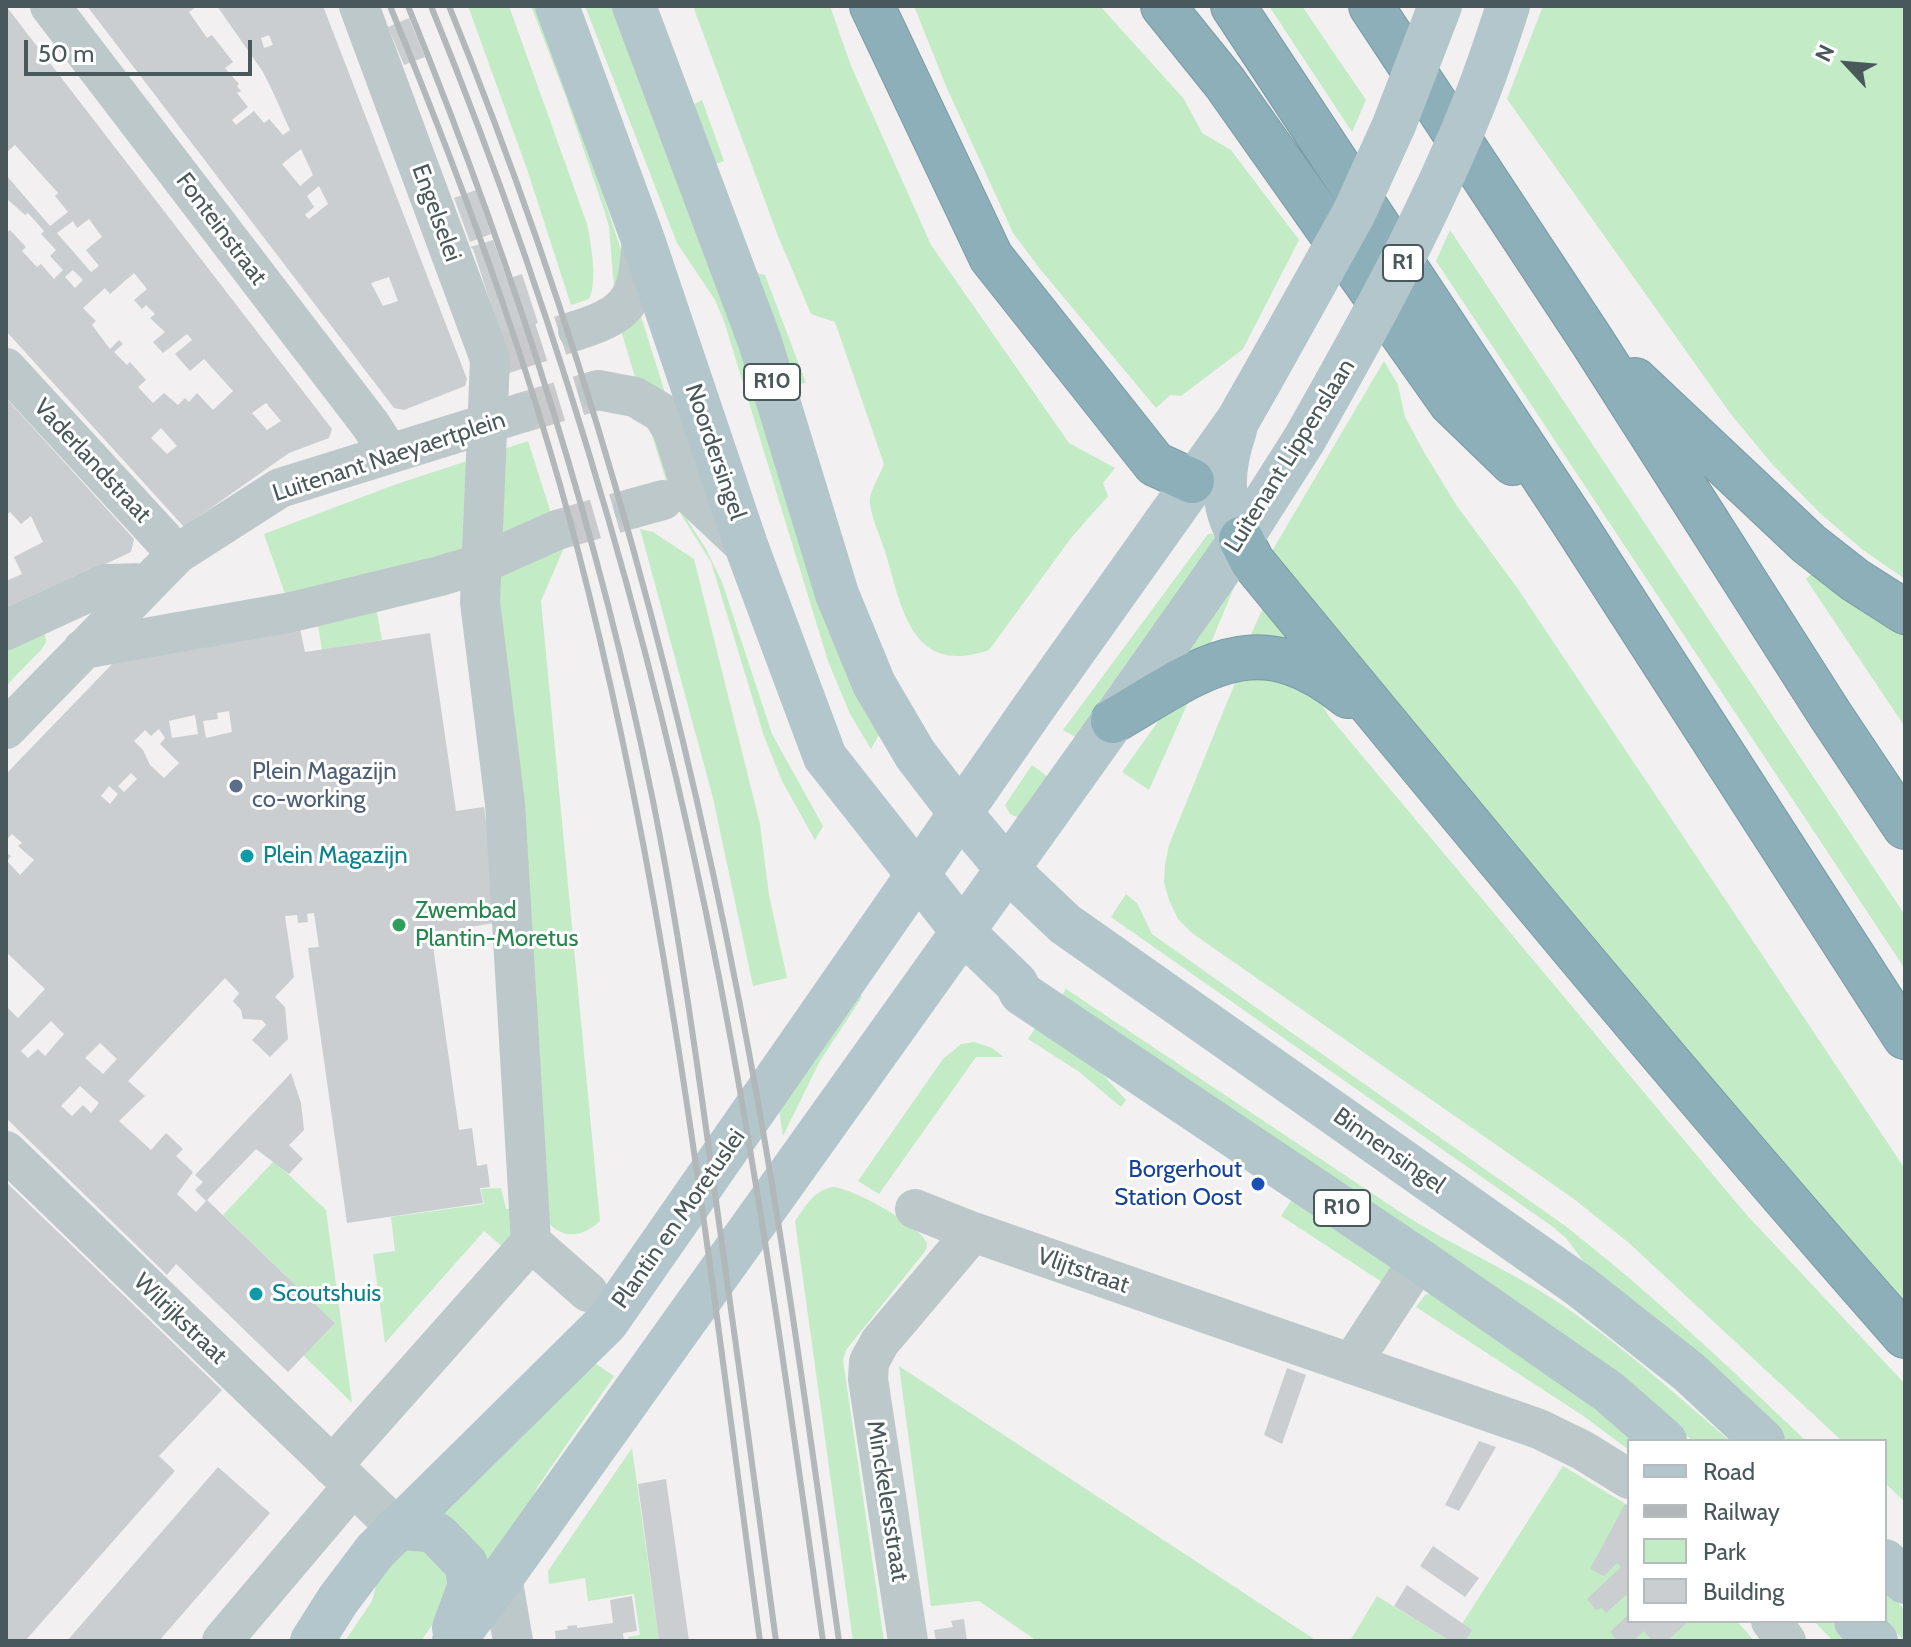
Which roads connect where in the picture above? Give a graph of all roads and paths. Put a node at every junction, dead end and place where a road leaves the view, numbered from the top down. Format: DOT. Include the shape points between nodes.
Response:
graph roads {
  1 [pos="50,6"];
  2 [pos="359,6"];
  3 [pos="557,6"];
  4 [pos="634,6"];
  5 [pos="872,6"];
  6 [pos="1163,6"];
  7 [pos="1233,6"];
  8 [pos="1371,6"];
  9 [pos="1440,6"];
  10 [pos="1508,6"];
  11 [pos="642,237"];
  12 [pos="578,330"];
  13 [pos="1592,341"];
  14 [pos="6,368"];
  15 [pos="598,390"];
  16 [pos="504,418"];
  17 [pos="389,453"];
  18 [pos="1297,454"];
  19 [pos="1208,486"];
  20 [pos="1572,520"];
  21 [pos="557,530"];
  22 [pos="1241,539"];
  23 [pos="747,548"];
  24 [pos="177,554"];
  25 [pos="483,563"];
  26 [pos="146,583"];
  27 [pos="1905,612"];
  28 [pos="6,630"];
  29 [pos="83,649"];
  30 [pos="1113,721"];
  31 [pos="6,729"];
  32 [pos="1422,767"];
  33 [pos="961,814"];
  34 [pos="1905,827"];
  35 [pos="1008,870"];
  36 [pos="918,873"];
  37 [pos="963,932"];
  38 [pos="1905,1037"];
  39 [pos="6,1151"];
  40 [pos="915,1209"];
  41 [pos="973,1232"];
  42 [pos="531,1242"];
  43 [pos="1419,1260"];
  44 [pos="588,1292"];
  45 [pos="1905,1336"];
  46 [pos="1351,1364"];
  47 [pos="1663,1439"];
  48 [pos="1761,1439"];
  49 [pos="343,1476"];
  50 [pos="1627,1478"];
  51 [pos="397,1528"];
  52 [pos="1887,1563"];
  53 [pos="502,1577"];
  54 [pos="1905,1582"];
  55 [pos="1772,1623"];
  56 [pos="1858,1623"];
  57 [pos="222,1641"];
  58 [pos="312,1641"];
  59 [pos="451,1641"];
  60 [pos="513,1641"];
  61 [pos="908,1641"];
  62 [pos="1786,1641"];
  63 [pos="1876,1641"];
  1 -- 17 [label="street, Fonteinstraat"];
  2 -- 16 [label="street, Engelselei" via="496,356"];
  3 -- 11 [label="main road, Noordersingel / R10"];
  4 -- 33 [label="main road, R10" via="760,342 837,594 874,684 915,754"];
  5 -- 19 [label="highway" via="991,257 1155,464"];
  6 -- 20 [label="highway" via="1225,83 1451,403"];
  7 -- 20 [label="highway, R1"];
  8 -- 13 [label="highway"];
  9 -- 19 [label="main road, bridge" via="1354,213 1238,420"];
  10 -- 18 [label="main road, Luitenant Lippenslaan, bridge" via="1438,185"];
  11 -- 12 [label="street" via="639,279 624,308"];
  11 -- 23 [label="main road, Noordersingel / R10"];
  13 -- 27 [label="highway" via="1809,544"];
  13 -- 34 [label="highway"];
  14 -- 24 [label="street, Vaderlandstraat"];
  15 -- 23 [label="street" via="635,397 662,413 694,498"];
  16 -- 17 [label="street, Luitenant Naeyaertplein"];
  16 -- 25 [label="street, Engelselei"];
  17 -- 24 [label="street, Luitenant Naeyaertplein" via="280,488"];
  18 -- 19 [label="main road" via="1265,486 1246,491"];
  18 -- 22 [label="main road, Luitenant Lippenslaan"];
  19 -- 22 [label="main road"];
  19 -- 33 [label="main road"];
  20 -- 38 [label="highway, R1"];
  21 -- 25 [label="street"];
  22 -- 30 [label="main road, Luitenant Lippenslaan"];
  22 -- 32 [label="highway" via="1252,561"];
  23 -- 36 [label="main road, Noordersingel / R10" via="825,757"];
  24 -- 26 [label="street, Luitenant Naeyaertplein"];
  25 -- 29 [label="street" via="292,612"];
  25 -- 42 [label="street, Engelselei" via="480,602 505,804"];
  26 -- 28 [label="street" via="106,584"];
  26 -- 29 [label="street, Luitenant Naeyaertplein"];
  29 -- 31 [label="street"];
  30 -- 32 [label="highway" via="1211,665 1238,659 1291,662 1346,695"];
  30 -- 35 [label="main road, Luitenant Lippenslaan"];
  32 -- 45 [label="highway"];
  33 -- 35 [label="main road, R10"];
  33 -- 36 [label="main road, Plantin en Moretuslei"];
  35 -- 37 [label="main road, Luitenant Lippenslaan"];
  35 -- 48 [label="main road, Binnensingel / R10" via="1075,931 1580,1286 1689,1372"];
  36 -- 37 [label="main road, R10"];
  36 -- 51 [label="main road, Plantin en Moretuslei" via="607,1322"];
  37 -- 43 [label="main road, R10" via="1021,993"];
  37 -- 53 [label="main road"];
  39 -- 49 [label="street, Wilrijkstraat"];
  40 -- 41 [label="street, Vlijtstraat"];
  41 -- 46 [label="street, Vlijtstraat"];
  41 -- 61 [label="street, Minckelersstraat" via="869,1362"];
  42 -- 44 [label="street"];
  42 -- 49 [label="street"];
  43 -- 46 [label="street"];
  43 -- 47 [label="main road, R10" via="1609,1392"];
  46 -- 50 [label="street, Vlijtstraat" via="1539,1429"];
  49 -- 51 [label="street"];
  49 -- 57 [label="street"];
  51 -- 58 [label="main road, Plantin en Moretuslei"];
  51 -- 59 [label="main road" via="430,1530 466,1564 470,1585"];
  52 -- 54 [label="main road"];
  53 -- 59 [label="main road"];
  53 -- 60 [label="street"];
  55 -- 62 [label="street"];
  56 -- 63 [label="main road"];
}
